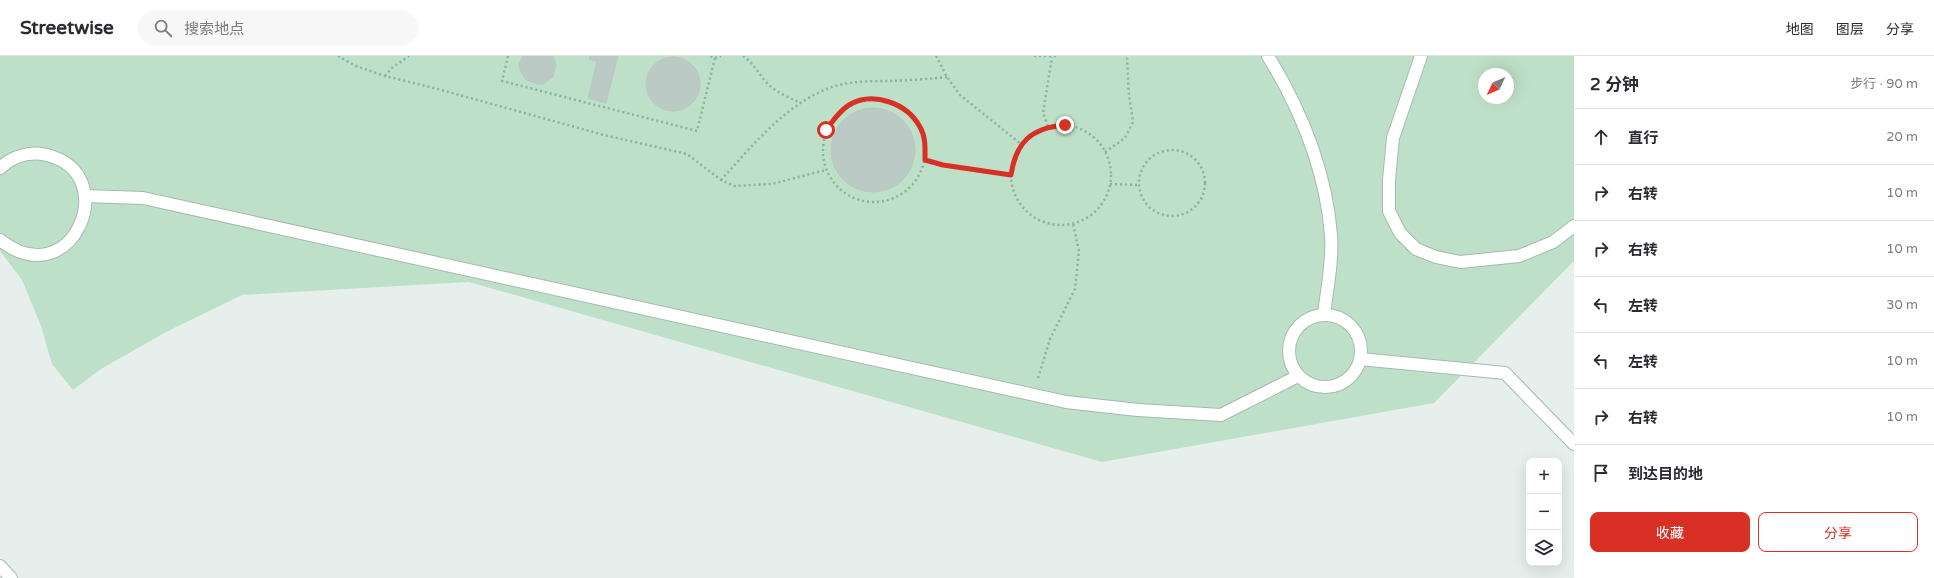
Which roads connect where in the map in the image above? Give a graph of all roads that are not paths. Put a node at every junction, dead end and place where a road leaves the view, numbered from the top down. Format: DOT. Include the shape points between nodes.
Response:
graph roads {
  1 [pos="1268,56"];
  2 [pos="1421,56"];
  3 [pos="0,168"];
  4 [pos="85,196"];
  5 [pos="1574,226"];
  6 [pos="0,240"];
  7 [pos="1324,314"];
  8 [pos="1360,359"];
  9 [pos="1298,376"];
  10 [pos="1574,444"];
  11 [pos="0,566"];
  12 [pos="11,578"];
  1 -- 7 [label="street" via="1288,88 1308,137 1324,191 1331,236 1330,274"];
  2 -- 5 [label="street" via="1393,138 1389,211 1400,234 1416,249 1436,257 1460,262 1519,256 1553,242"];
  3 -- 4 [label="street" via="22,155 39,153 56,157 77,176"];
  4 -- 6 [label="street" via="85,212 80,227 71,240 58,250 26,254"];
  4 -- 9 [label="street" via="143,198 1066,402 1221,415"];
  7 -- 8 [label="street" via="1347,321 1355,330 1360,341"];
  7 -- 9 [label="street" via="1312,316 1302,322 1292,337 1288,354 1291,366"];
  8 -- 9 [label="street" via="1353,375 1332,387 1319,387"];
  8 -- 10 [label="street" via="1505,373"];
  11 -- 12 [label="street"];
}
